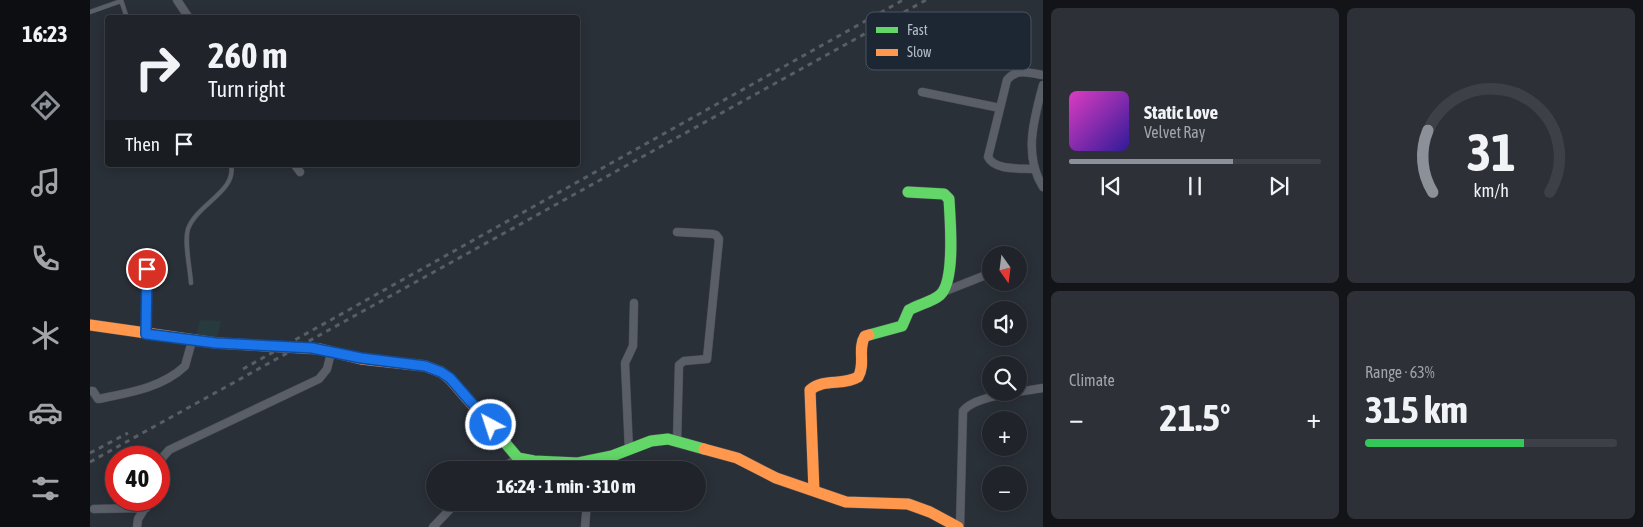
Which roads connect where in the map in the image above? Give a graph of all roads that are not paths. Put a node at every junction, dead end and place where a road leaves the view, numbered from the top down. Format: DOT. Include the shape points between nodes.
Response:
graph roads {
  1 [pos="177,0"];
  2 [pos="121,1"];
  3 [pos="90,12"];
  4 [pos="126,15"];
  5 [pos="187,15"];
  6 [pos="1043,75"];
  7 [pos="1043,85"];
  8 [pos="922,92"];
  9 [pos="1000,108"];
  10 [pos="232,167"];
  11 [pos="1034,169"];
  12 [pos="1043,187"];
  13 [pos="908,192"];
  14 [pos="677,232"];
  15 [pos="147,269"];
  16 [pos="982,277"];
  17 [pos="191,282"];
  18 [pos="943,292"];
  19 [pos="634,303"];
  20 [pos="90,325"];
  21 [pos="146,334"];
  22 [pos="192,341"];
  23 [pos="332,353"];
  24 [pos="1043,388"];
  25 [pos="90,391"];
  26 [pos="677,442"];
  27 [pos="170,450"];
  28 [pos="629,450"];
  29 [pos="518,458"];
  30 [pos="513,461"];
  31 [pos="534,461"];
  32 [pos="601,461"];
  33 [pos="814,491"];
  34 [pos="94,508"];
  35 [pos="105,508"];
  36 [pos="144,511"];
  37 [pos="448,511"];
  38 [pos="586,511"];
  39 [pos="137,527"];
  40 [pos="433,527"];
  41 [pos="585,527"];
  42 [pos="959,527"];
  1 -- 5 [label="street"];
  2 -- 3 [label="lane"];
  2 -- 4 [label="lane"];
  6 -- 9 [label="street" via="1011,74"];
  7 -- 11 [label="street" via="1032,135"];
  8 -- 9 [label="street"];
  9 -- 11 [label="street" via="988,157 997,166"];
  10 -- 17 [label="lane" via="230,182 197,212 188,229"];
  11 -- 12 [label="street"];
  13 -- 18 [label="street" via="944,194 949,199 948,265"];
  14 -- 26 [label="street" via="716,234 718,239 707,359 679,364"];
  15 -- 21 [label="street"];
  16 -- 18 [label="street"];
  18 -- 33 [label="street" via="909,310 902,326 865,336 861,343 860,374 856,378 819,384 810,390"];
  19 -- 28 [label="street" via="633,346 625,363"];
  20 -- 21 [label="street"];
  21 -- 22 [label="street"];
  22 -- 23 [label="street" via="312,348"];
  22 -- 25 [label="street" via="185,366 151,386 98,399 94,391"];
  23 -- 27 [label="street" via="327,369 319,379"];
  23 -- 29 [label="street" via="425,366 441,372 467,396"];
  24 -- 42 [label="street" via="980,401 963,411"];
  26 -- 28 [label="street" via="659,439"];
  26 -- 33 [label="street" via="737,458 776,478"];
  28 -- 32 [label="street"];
  29 -- 30 [label="street"];
  29 -- 31 [label="street"];
  33 -- 42 [label="street" via="846,502 908,504"];
  34 -- 35 [label="street"];
  36 -- 39 [label="street"];
  37 -- 40 [label="street"];
  38 -- 41 [label="street"];
}
